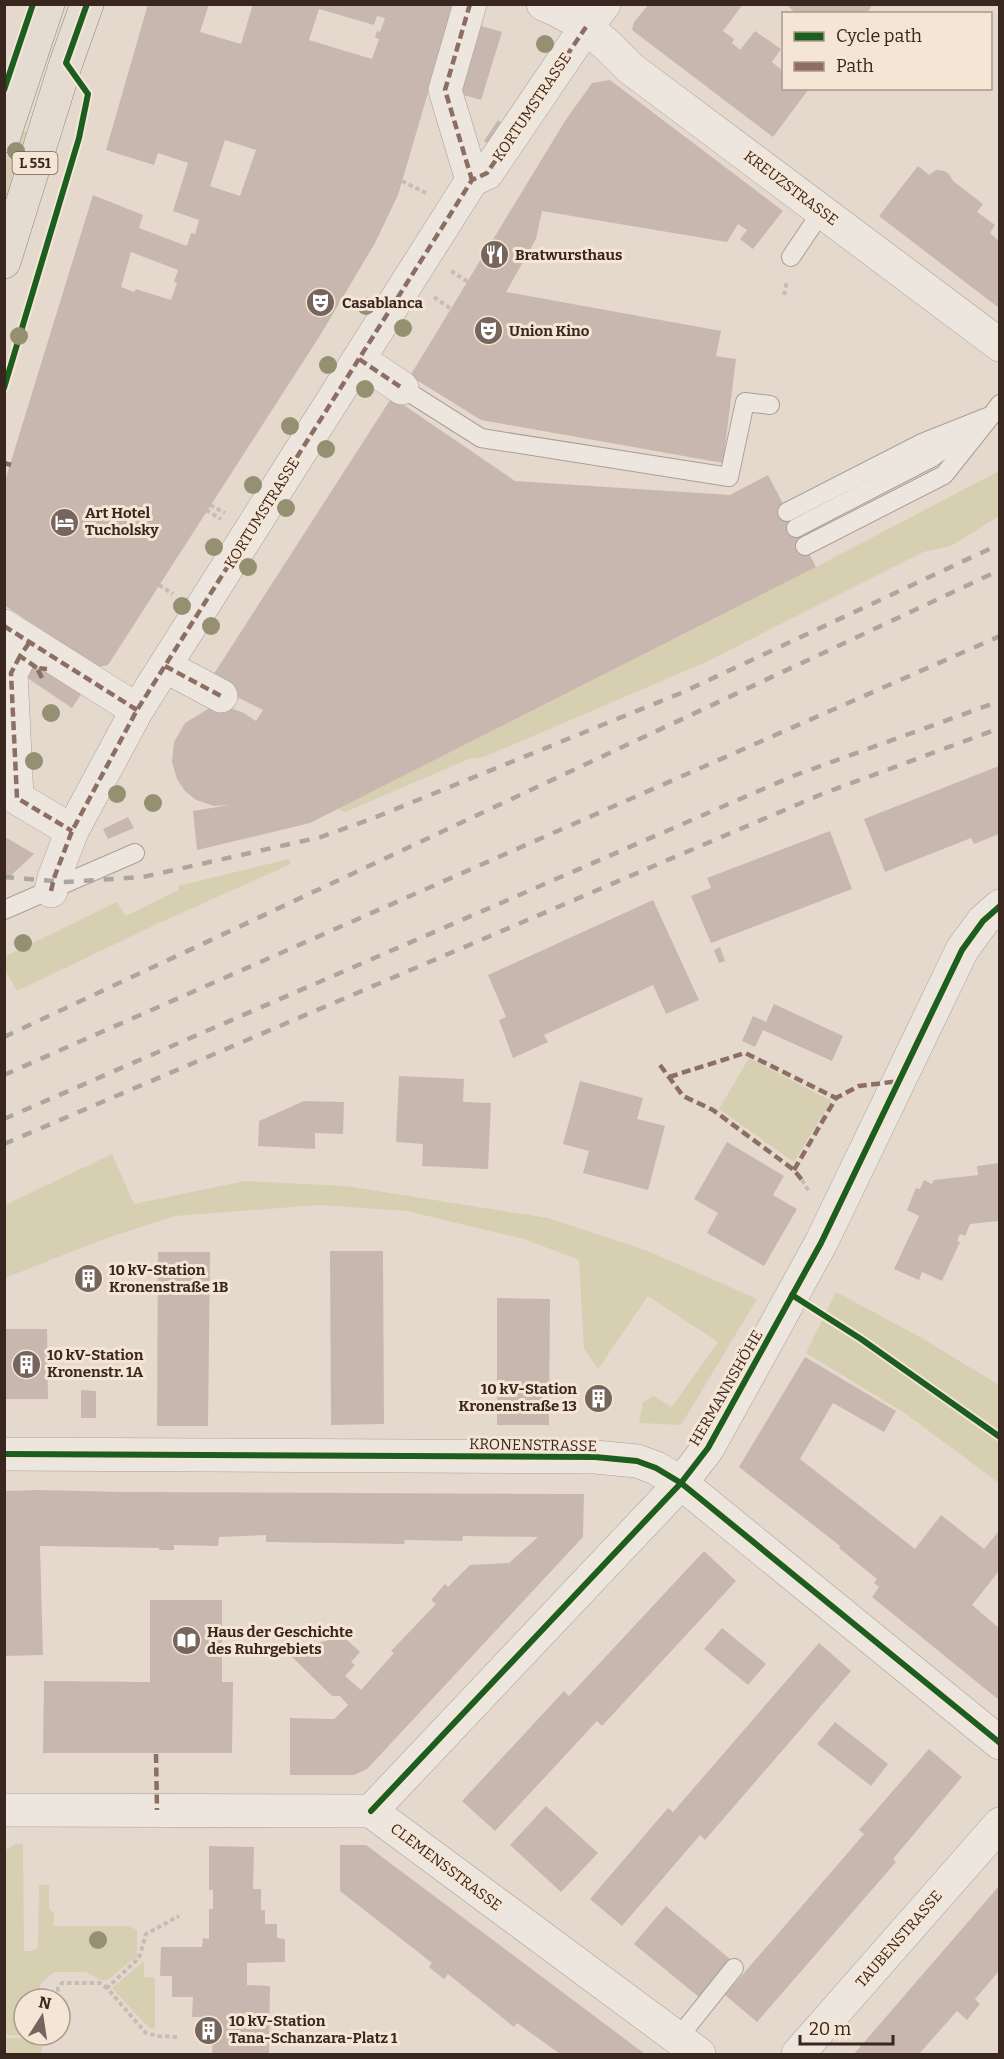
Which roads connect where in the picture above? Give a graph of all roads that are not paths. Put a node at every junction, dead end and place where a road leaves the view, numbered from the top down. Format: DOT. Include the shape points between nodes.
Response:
graph roads {
  1 [pos="48,4"];
  2 [pos="87,4"];
  3 [pos="470,4"];
  4 [pos="543,4"];
  5 [pos="595,16"];
  6 [pos="4,136"];
  7 [pos="472,180"];
  8 [pos="822,211"];
  9 [pos="791,257"];
  10 [pos="4,262"];
  11 [pos="999,345"];
  12 [pos="359,359"];
  13 [pos="402,388"];
  14 [pos="770,405"];
  15 [pos="996,410"];
  16 [pos="792,520"];
  17 [pos="804,546"];
  18 [pos="30,657"];
  19 [pos="165,666"];
  20 [pos="221,696"];
  21 [pos="137,710"];
  22 [pos="72,831"];
  23 [pos="135,853"];
  24 [pos="51,891"];
  25 [pos="999,906"];
  26 [pos="4,910"];
  27 [pos="4,1454"];
  28 [pos="681,1483"];
  29 [pos="999,1743"];
  30 [pos="4,1810"];
  31 [pos="371,1811"];
  32 [pos="999,1824"];
  33 [pos="734,1968"];
  34 [pos="688,2047"];
  35 [pos="798,2055"];
  1 -- 6 [label="main road, L 551"];
  2 -- 10 [label="main road, L 551"];
  3 -- 7 [label="street" via="445,90"];
  4 -- 5 [label="street, KREUZSTRASSE" via="570,16"];
  5 -- 7 [label="street, KORTUMSTRASSE" via="487,174"];
  5 -- 8 [label="street, KREUZSTRASSE" via="602,39 630,68"];
  7 -- 12 [label="street, KORTUMSTRASSE"];
  8 -- 9 [label="lane"];
  8 -- 11 [label="street, KREUZSTRASSE"];
  12 -- 13 [label="street"];
  12 -- 19 [label="street, KORTUMSTRASSE"];
  13 -- 14 [label="lane" via="481,438 729,477 745,402"];
  15 -- 16 [label="lane"];
  15 -- 17 [label="lane" via="944,475"];
  18 -- 21 [label="street"];
  18 -- 22 [label="street" via="11,673 17,798"];
  19 -- 20 [label="street"];
  19 -- 21 [label="street, KORTUMSTRASSE"];
  21 -- 22 [label="street, KORTUMSTRASSE"];
  22 -- 24 [label="street, KORTUMSTRASSE"];
  23 -- 24 [label="lane"];
  24 -- 26 [label="lane"];
  25 -- 28 [label="street, HERMANNSHÖHE" via="962,950 820,1244 708,1448"];
  27 -- 28 [label="street, KRONENSTRASSE" via="595,1457 637,1461"];
  28 -- 29 [label="street, KRONENSTRASSE"];
  28 -- 31 [label="street, HERMANNSHÖHE"];
  30 -- 31 [label="street"];
  31 -- 34 [label="street, CLEMENSSTRASSE"];
  32 -- 35 [label="street, TAUBENSTRASSE"];
  33 -- 34 [label="lane"];
}
